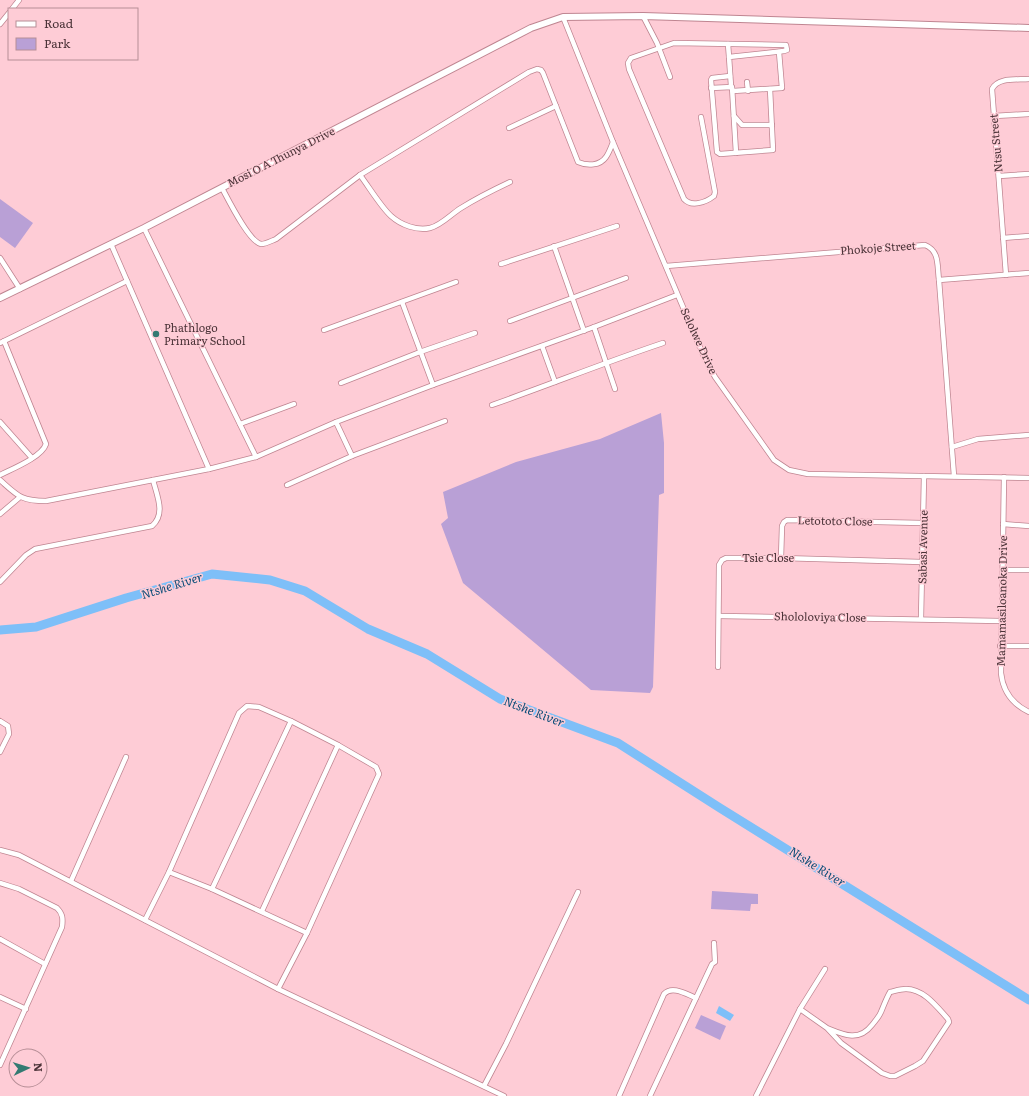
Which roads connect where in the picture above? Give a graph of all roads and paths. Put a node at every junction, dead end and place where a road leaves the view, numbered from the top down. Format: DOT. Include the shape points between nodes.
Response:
graph roads {
  1 [pos="20,0"];
  2 [pos="13,8"];
  3 [pos="8,14"];
  4 [pos="642,16"];
  5 [pos="563,17"];
  6 [pos="0,24"];
  7 [pos="1029,28"];
  8 [pos="728,44"];
  9 [pos="757,44"];
  10 [pos="659,49"];
  11 [pos="779,52"];
  12 [pos="758,54"];
  13 [pos="729,57"];
  14 [pos="730,76"];
  15 [pos="670,77"];
  16 [pos="1029,79"];
  17 [pos="747,82"];
  18 [pos="711,88"];
  19 [pos="732,89"];
  20 [pos="770,89"];
  21 [pos="748,91"];
  22 [pos="556,106"];
  23 [pos="1029,114"];
  24 [pos="734,115"];
  25 [pos="994,116"];
  26 [pos="700,117"];
  27 [pos="772,125"];
  28 [pos="508,128"];
  29 [pos="613,142"];
  30 [pos="736,153"];
  31 [pos="1029,174"];
  32 [pos="360,175"];
  33 [pos="999,176"];
  34 [pos="510,182"];
  35 [pos="222,188"];
  36 [pos="617,226"];
  37 [pos="144,228"];
  38 [pos="1029,236"];
  39 [pos="1003,238"];
  40 [pos="111,244"];
  41 [pos="554,246"];
  42 [pos="1,260"];
  43 [pos="502,264"];
  44 [pos="666,266"];
  45 [pos="1029,273"];
  46 [pos="1006,275"];
  47 [pos="626,278"];
  48 [pos="939,280"];
  49 [pos="127,281"];
  50 [pos="456,282"];
  51 [pos="20,289"];
  52 [pos="677,295"];
  53 [pos="0,298"];
  54 [pos="572,298"];
  55 [pos="402,302"];
  56 [pos="510,321"];
  57 [pos="594,327"];
  58 [pos="324,330"];
  59 [pos="584,331"];
  60 [pos="475,333"];
  61 [pos="2,342"];
  62 [pos="664,343"];
  63 [pos="542,346"];
  64 [pos="420,352"];
  65 [pos="606,362"];
  66 [pos="555,382"];
  67 [pos="341,383"];
  68 [pos="433,385"];
  69 [pos="615,389"];
  70 [pos="294,404"];
  71 [pos="492,405"];
  72 [pos="445,421"];
  73 [pos="0,422"];
  74 [pos="336,422"];
  75 [pos="240,424"];
  76 [pos="1029,435"];
  77 [pos="952,447"];
  78 [pos="352,456"];
  79 [pos="256,457"];
  80 [pos="32,458"];
  81 [pos="208,469"];
  82 [pos="0,475"];
  83 [pos="924,476"];
  84 [pos="954,476"];
  85 [pos="1004,477"];
  86 [pos="1029,478"];
  87 [pos="0,480"];
  88 [pos="153,480"];
  89 [pos="287,486"];
  90 [pos="20,497"];
  91 [pos="0,514"];
  92 [pos="922,523"];
  93 [pos="1003,524"];
  94 [pos="1029,526"];
  95 [pos="781,558"];
  96 [pos="922,562"];
  97 [pos="1003,570"];
  98 [pos="1029,570"];
  99 [pos="0,582"];
  100 [pos="720,616"];
  101 [pos="921,619"];
  102 [pos="1001,621"];
  103 [pos="1000,646"];
  104 [pos="1029,646"];
  105 [pos="718,667"];
  106 [pos="1029,712"];
  107 [pos="0,721"];
  108 [pos="291,721"];
  109 [pos="338,744"];
  110 [pos="0,752"];
  111 [pos="126,757"];
  112 [pos="0,850"];
  113 [pos="169,872"];
  114 [pos="71,881"];
  115 [pos="0,883"];
  116 [pos="212,889"];
  117 [pos="578,892"];
  118 [pos="262,911"];
  119 [pos="144,920"];
  120 [pos="308,933"];
  121 [pos="0,939"];
  122 [pos="714,943"];
  123 [pos="45,964"];
  124 [pos="825,969"];
  125 [pos="278,989"];
  126 [pos="0,997"];
  127 [pos="696,998"];
  128 [pos="800,1009"];
  129 [pos="26,1010"];
  130 [pos="827,1028"];
  131 [pos="2,1056"];
  132 [pos="0,1065"];
  133 [pos="484,1086"];
  134 [pos="504,1096"];
  135 [pos="619,1096"];
  136 [pos="650,1096"];
  137 [pos="756,1096"];
  1 -- 2 [label="street"];
  3 -- 6 [label="street"];
  4 -- 5 [label="street, Mosi O A Thunya Drive"];
  4 -- 7 [label="street, Mosi O A Thunya Drive"];
  4 -- 10 [label="street"];
  5 -- 29 [label="street, Selolwe Drive"];
  5 -- 35 [label="street, Mosi O A Thunya Drive" via="531,28"];
  8 -- 9 [label="street"];
  8 -- 10 [label="street" via="674,43"];
  8 -- 13 [label="street"];
  9 -- 11 [label="street" via="786,45 787,50"];
  9 -- 12 [label="street"];
  10 -- 15 [label="street"];
  10 -- 26 [label="street" via="631,58 628,63 629,69 684,199 694,204 714,196"];
  11 -- 12 [label="street"];
  11 -- 20 [label="street" via="782,88"];
  12 -- 13 [label="street"];
  13 -- 14 [label="street"];
  14 -- 18 [label="street" via="711,78"];
  14 -- 19 [label="street"];
  16 -- 25 [label="street, Ntsu Street" via="1000,81 995,84 992,89"];
  17 -- 21 [label="street"];
  18 -- 19 [label="street"];
  18 -- 30 [label="street" via="717,152"];
  19 -- 21 [label="street"];
  19 -- 24 [label="street"];
  20 -- 21 [label="street"];
  20 -- 27 [label="street"];
  22 -- 28 [label="street"];
  22 -- 29 [label="street" via="578,162 585,165 602,161"];
  22 -- 32 [label="street" via="541,70 533,70"];
  23 -- 25 [label="street"];
  24 -- 27 [label="street" via="742,125"];
  24 -- 30 [label="street"];
  25 -- 33 [label="street, Ntsu Street"];
  27 -- 30 [label="street" via="773,150"];
  29 -- 44 [label="street, Selolwe Drive"];
  31 -- 33 [label="street"];
  32 -- 34 [label="street" via="397,222 408,227 428,228 435,227 459,208"];
  32 -- 35 [label="street" via="276,239 261,244 248,234"];
  33 -- 39 [label="street, Ntsu Street"];
  35 -- 37 [label="street, Mosi O A Thunya Drive"];
  36 -- 41 [label="street"];
  37 -- 40 [label="street, Mosi O A Thunya Drive"];
  37 -- 75 [label="street"];
  38 -- 39 [label="street"];
  39 -- 46 [label="street, Ntsu Street"];
  40 -- 49 [label="street"];
  40 -- 51 [label="street, Mosi O A Thunya Drive"];
  41 -- 43 [label="street"];
  41 -- 54 [label="street"];
  42 -- 51 [label="street"];
  44 -- 48 [label="street, Phokoje Street" via="925,245 936,253"];
  44 -- 52 [label="street, Selolwe Drive"];
  45 -- 46 [label="street"];
  46 -- 48 [label="street"];
  47 -- 54 [label="street"];
  48 -- 77 [label="street, Phokoje Street"];
  49 -- 61 [label="street"];
  49 -- 81 [label="street"];
  50 -- 55 [label="street"];
  51 -- 53 [label="street, Mosi O A Thunya Drive"];
  52 -- 57 [label="street"];
  52 -- 83 [label="street, Selolwe Drive" via="709,368 774,460 782,466 808,474"];
  54 -- 56 [label="street"];
  54 -- 59 [label="street"];
  55 -- 58 [label="street"];
  55 -- 64 [label="street"];
  57 -- 59 [label="street"];
  57 -- 65 [label="street"];
  59 -- 63 [label="street"];
  60 -- 64 [label="street"];
  61 -- 80 [label="street" via="46,442 45,448"];
  62 -- 65 [label="street"];
  63 -- 66 [label="street"];
  63 -- 68 [label="street"];
  64 -- 67 [label="street"];
  64 -- 68 [label="street"];
  65 -- 66 [label="street"];
  65 -- 69 [label="street"];
  66 -- 71 [label="street"];
  68 -- 74 [label="street"];
  70 -- 75 [label="street"];
  72 -- 78 [label="street"];
  73 -- 80 [label="street"];
  74 -- 78 [label="street"];
  74 -- 79 [label="street"];
  75 -- 79 [label="street"];
  76 -- 77 [label="street" via="978,439"];
  77 -- 84 [label="street, Phokoje Street"];
  78 -- 89 [label="street"];
  79 -- 81 [label="street"];
  80 -- 82 [label="street"];
  81 -- 88 [label="street"];
  83 -- 84 [label="street, Selolwe Drive"];
  83 -- 92 [label="street, Sabasi Avenue"];
  84 -- 85 [label="street, Selolwe Drive"];
  85 -- 86 [label="street, Selolwe Drive"];
  85 -- 93 [label="street, Mamamasiloanoka Drive"];
  87 -- 90 [label="street"];
  88 -- 90 [label="street" via="53,500 30,500"];
  88 -- 99 [label="street" via="160,513 152,526 35,549"];
  90 -- 91 [label="street"];
  92 -- 95 [label="street, Letototo Close" via="788,520 782,526"];
  92 -- 96 [label="street, Sabasi Avenue"];
  93 -- 94 [label="street"];
  93 -- 97 [label="street, Mamamasiloanoka Drive"];
  95 -- 96 [label="street, Tsie Close"];
  95 -- 100 [label="street, Tsie Close" via="722,560 719,565"];
  96 -- 101 [label="street, Sabasi Avenue"];
  97 -- 98 [label="street"];
  97 -- 102 [label="street, Mamamasiloanoka Drive"];
  100 -- 101 [label="street, Shololoviya Close"];
  100 -- 105 [label="street, Tsie Close"];
  101 -- 102 [label="street, Shololoviya Close"];
  102 -- 103 [label="street, Mamamasiloanoka Drive"];
  103 -- 104 [label="street"];
  103 -- 106 [label="street, Mamamasiloanoka Drive" via="1000,673 1004,689 1014,702"];
  107 -- 110 [label="street" via="8,726 9,734"];
  108 -- 109 [label="street"];
  108 -- 113 [label="street" via="253,706 247,706 239,713"];
  108 -- 116 [label="street"];
  109 -- 118 [label="street"];
  109 -- 120 [label="street" via="376,767 379,774"];
  111 -- 114 [label="street"];
  112 -- 114 [label="street" via="19,855"];
  113 -- 116 [label="street"];
  113 -- 119 [label="street"];
  114 -- 119 [label="street"];
  115 -- 123 [label="street" via="19,889 61,912 62,927"];
  116 -- 118 [label="street"];
  117 -- 133 [label="street"];
  118 -- 120 [label="street"];
  119 -- 125 [label="street"];
  120 -- 125 [label="street"];
  121 -- 123 [label="street"];
  122 -- 127 [label="street" via="715,962"];
  123 -- 129 [label="street"];
  124 -- 128 [label="street"];
  125 -- 133 [label="street"];
  126 -- 129 [label="street"];
  127 -- 135 [label="street" via="673,990 668,990 664,994"];
  127 -- 136 [label="street"];
  128 -- 130 [label="street"];
  128 -- 137 [label="street"];
  129 -- 131 [label="street"];
  130 -- 130 [label="street" via="842,1034 861,1035 880,1014 890,992 907,989 930,999 949,1022 923,1061 895,1076 882,1073 841,1043"];
  131 -- 132 [label="street"];
  133 -- 134 [label="street"];
}
